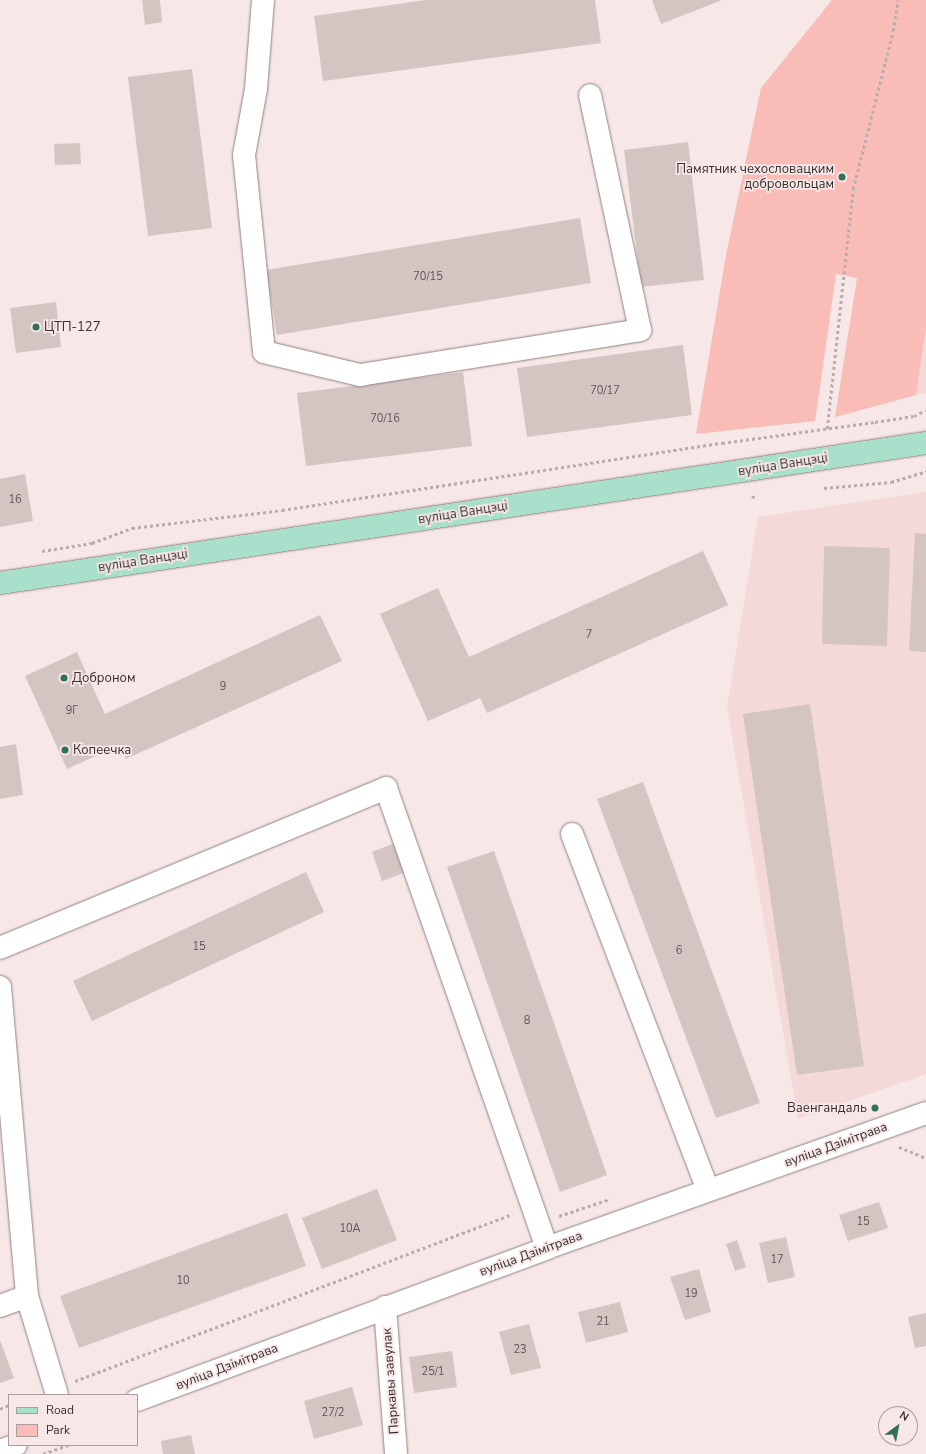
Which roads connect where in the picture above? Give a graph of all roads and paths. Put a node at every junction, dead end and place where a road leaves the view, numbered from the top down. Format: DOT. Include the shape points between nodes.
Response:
graph roads {
  1 [pos="263,0"];
  2 [pos="898,0"];
  3 [pos="590,95"];
  4 [pos="926,410"];
  5 [pos="827,429"];
  6 [pos="926,444"];
  7 [pos="926,471"];
  8 [pos="824,488"];
  9 [pos="38,552"];
  10 [pos="0,583"];
  11 [pos="572,834"];
  12 [pos="0,948"];
  13 [pos="0,987"];
  14 [pos="926,1113"];
  15 [pos="708,1190"];
  16 [pos="532,1206"];
  17 [pos="547,1248"];
  18 [pos="27,1296"];
  19 [pos="0,1306"];
  20 [pos="385,1308"];
  21 [pos="56,1392"];
  22 [pos="138,1400"];
  23 [pos="13,1446"];
  24 [pos="65,1446"];
  25 [pos="0,1451"];
  26 [pos="43,1454"];
  27 [pos="396,1454"];
  1 -- 3 [label="street" via="256,89 244,155 264,352 360,375 640,330"];
  2 -- 5 [label="path" via="893,31 853,189"];
  4 -- 5 [label="path" via="914,416"];
  5 -- 9 [label="path" via="282,510 132,528 92,543"];
  6 -- 10 [label="main road, вуліца Ванцэці"];
  7 -- 8 [label="path" via="890,482"];
  11 -- 15 [label="street"];
  12 -- 16 [label="street" via="386,788"];
  13 -- 18 [label="street"];
  14 -- 15 [label="street, вуліца Дзімітрава"];
  15 -- 17 [label="street, вуліца Дзімітрава"];
  16 -- 17 [label="street"];
  16 -- 21 [label="path"];
  17 -- 20 [label="street, вуліца Дзімітрава"];
  18 -- 19 [label="street"];
  18 -- 21 [label="street"];
  20 -- 22 [label="street, вуліца Дзімітрава"];
  20 -- 27 [label="street, Паркавы завулак"];
  23 -- 25 [label="street"];
  24 -- 26 [label="path"];
}
